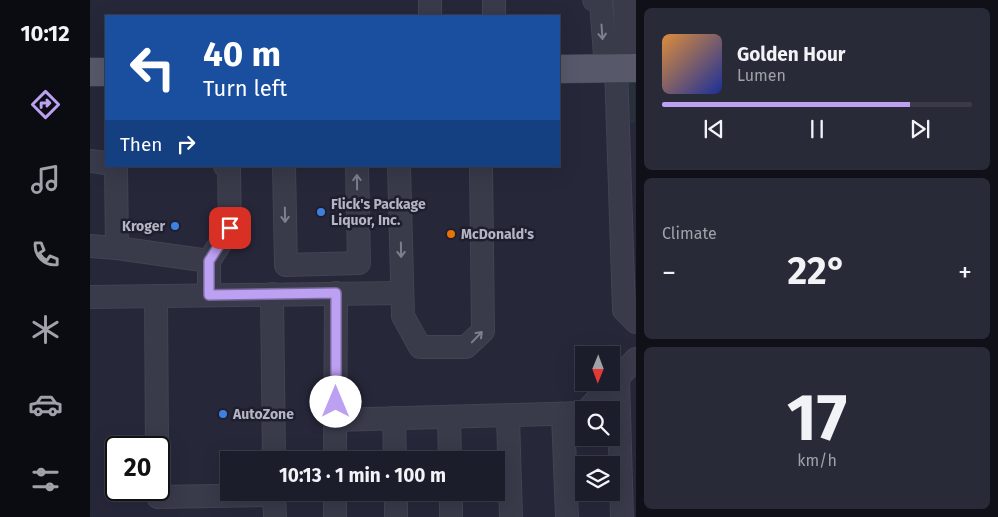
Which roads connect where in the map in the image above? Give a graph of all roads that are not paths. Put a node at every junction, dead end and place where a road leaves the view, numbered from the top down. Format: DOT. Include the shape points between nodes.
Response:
graph roads {
  1 [pos="430,0"];
  2 [pos="494,0"];
  3 [pos="594,0"];
  4 [pos="625,0"];
  5 [pos="430,15"];
  6 [pos="494,15"];
  7 [pos="560,69"];
  8 [pos="621,69"];
  9 [pos="90,72"];
  10 [pos="105,72"];
  11 [pos="90,161"];
  12 [pos="105,163"];
  13 [pos="116,167"];
  14 [pos="227,167"];
  15 [pos="284,167"];
  16 [pos="356,167"];
  17 [pos="399,167"];
  18 [pos="481,167"];
  19 [pos="90,246"];
  20 [pos="116,248"];
  21 [pos="209,261"];
  22 [pos="319,264"];
  23 [pos="328,293"];
  24 [pos="402,293"];
  25 [pos="272,294"];
  26 [pos="209,295"];
  27 [pos="156,296"];
  28 [pos="90,297"];
  29 [pos="636,322"];
  30 [pos="636,359"];
  31 [pos="620,376"];
  32 [pos="605,391"];
  33 [pos="618,391"];
  34 [pos="596,401"];
  35 [pos="573,414"];
  36 [pos="508,416"];
  37 [pos="449,417"];
  38 [pos="394,418"];
  39 [pos="336,420"];
  40 [pos="157,436"];
  41 [pos="274,451"];
  42 [pos="335,451"];
  43 [pos="395,451"];
  44 [pos="450,451"];
  45 [pos="158,501"];
  46 [pos="335,501"];
  47 [pos="396,501"];
  48 [pos="450,501"];
  49 [pos="274,502"];
  50 [pos="335,517"];
  51 [pos="396,517"];
  52 [pos="451,517"];
  53 [pos="511,517"];
  54 [pos="567,517"];
  55 [pos="622,517"];
  1 -- 5 [label="lane"];
  2 -- 6 [label="lane"];
  3 -- 8 [label="lane, one-way" via="600,2"];
  4 -- 8 [label="lane"];
  7 -- 8 [label="main road"];
  8 -- 29 [label="lane" via="624,310"];
  9 -- 10 [label="main road"];
  11 -- 12 [label="lane"];
  13 -- 20 [label="lane"];
  14 -- 21 [label="lane" via="230,228"];
  15 -- 22 [label="lane, one-way" via="286,265"];
  22 -- 16 [label="lane, one-way" via="359,263"];
  17 -- 24 [label="lane, one-way"];
  24 -- 18 [label="lane, one-way" via="403,316 420,347 466,347 483,331"];
  19 -- 20 [label="lane"];
  20 -- 21 [label="lane"];
  21 -- 26 [label="lane"];
  22 -- 23 [label="lane"];
  23 -- 24 [label="lane"];
  23 -- 25 [label="lane"];
  23 -- 39 [label="lane"];
  25 -- 26 [label="lane"];
  25 -- 41 [label="lane"];
  26 -- 27 [label="lane"];
  27 -- 28 [label="lane"];
  27 -- 40 [label="lane"];
  30 -- 31 [label="lane"];
  32 -- 34 [label="lane"];
  33 -- 55 [label="lane"];
  35 -- 36 [label="lane"];
  35 -- 54 [label="lane"];
  36 -- 37 [label="lane"];
  36 -- 53 [label="lane"];
  37 -- 38 [label="lane"];
  37 -- 44 [label="lane"];
  38 -- 39 [label="lane"];
  38 -- 43 [label="lane"];
  39 -- 42 [label="lane"];
  45 -- 49 [label="lane"];
  46 -- 50 [label="lane"];
  47 -- 51 [label="lane"];
  48 -- 52 [label="lane"];
}
